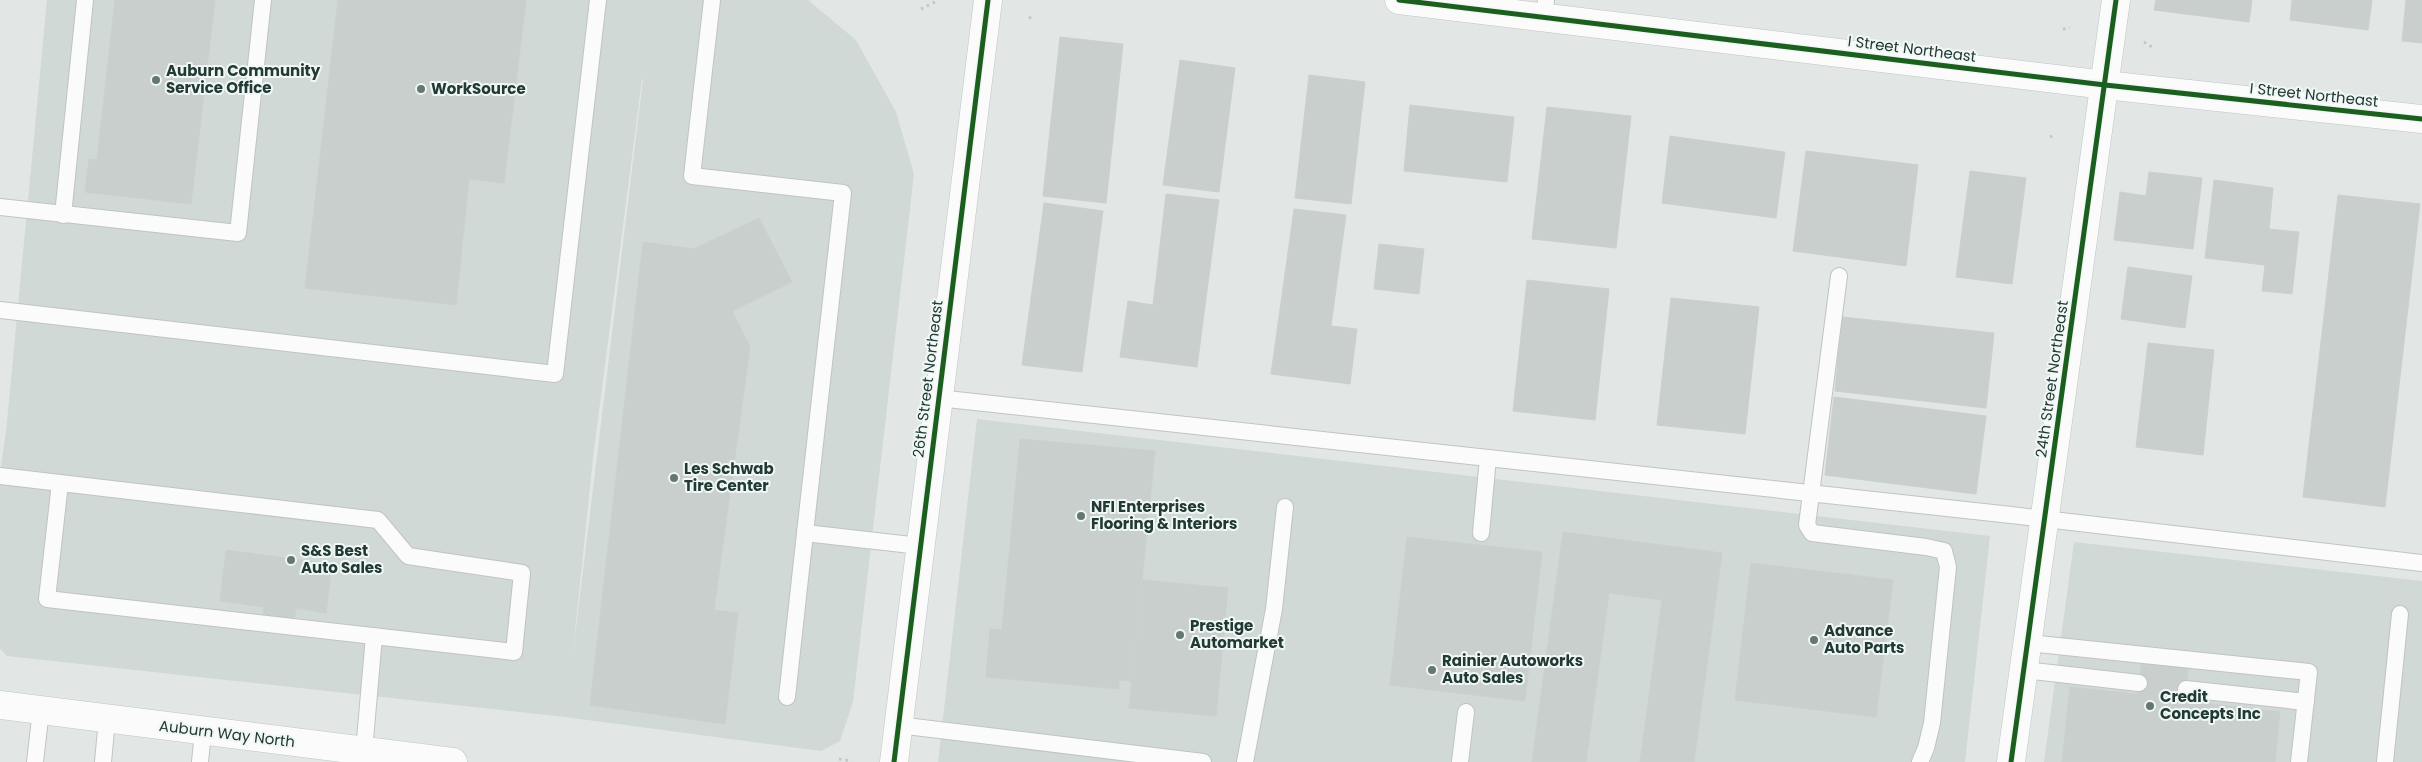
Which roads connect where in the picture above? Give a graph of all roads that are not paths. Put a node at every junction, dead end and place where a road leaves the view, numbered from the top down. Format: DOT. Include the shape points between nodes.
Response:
graph roads {
  1 [pos="85,0"];
  2 [pos="263,0"];
  3 [pos="598,0"];
  4 [pos="712,0"];
  5 [pos="988,0"];
  6 [pos="1399,0"];
  7 [pos="2116,0"];
  8 [pos="1545,9"];
  9 [pos="2106,85"];
  10 [pos="2422,119"];
  11 [pos="0,207"];
  12 [pos="63,215"];
  13 [pos="1839,276"];
  14 [pos="0,310"];
  15 [pos="938,398"];
  16 [pos="1488,458"];
  17 [pos="0,476"];
  18 [pos="60,483"];
  19 [pos="1810,493"];
  20 [pos="1285,507"];
  21 [pos="2045,519"];
  22 [pos="805,533"];
  23 [pos="1482,533"];
  24 [pos="920,546"];
  25 [pos="2422,563"];
  26 [pos="2400,614"];
  27 [pos="374,636"];
  28 [pos="2028,642"];
  29 [pos="2024,670"];
  30 [pos="2139,683"];
  31 [pos="2186,688"];
  32 [pos="787,697"];
  33 [pos="2306,702"];
  34 [pos="0,705"];
  35 [pos="41,710"];
  36 [pos="1466,712"];
  37 [pos="107,719"];
  38 [pos="898,725"];
  39 [pos="203,732"];
  40 [pos="364,751"];
  41 [pos="316,754"];
  42 [pos="419,760"];
  43 [pos="35,762"];
  44 [pos="103,762"];
  45 [pos="200,762"];
  46 [pos="453,762"];
  47 [pos="894,762"];
  48 [pos="1203,762"];
  49 [pos="1244,762"];
  50 [pos="1460,762"];
  51 [pos="1920,762"];
  52 [pos="2011,762"];
  53 [pos="2299,762"];
  54 [pos="2385,762"];
  1 -- 12 [label="lane"];
  2 -- 12 [label="lane" via="238,233"];
  3 -- 14 [label="lane" via="555,374"];
  4 -- 22 [label="lane" via="692,176 843,192"];
  5 -- 15 [label="street, 26th Street Northeast"];
  6 -- 8 [label="street, I Street Northeast"];
  7 -- 9 [label="street, 24th Street Northeast"];
  8 -- 9 [label="street, I Street Northeast"];
  9 -- 10 [label="street, I Street Northeast"];
  9 -- 21 [label="street, 24th Street Northeast"];
  11 -- 12 [label="lane"];
  13 -- 19 [label="lane"];
  15 -- 16 [label="lane"];
  15 -- 24 [label="street, 26th Street Northeast"];
  16 -- 19 [label="lane"];
  16 -- 23 [label="lane"];
  17 -- 18 [label="lane"];
  18 -- 27 [label="lane" via="47,599"];
  18 -- 27 [label="lane" via="378,520 408,556 522,573 514,652"];
  19 -- 21 [label="lane"];
  19 -- 51 [label="lane" via="1807,525 1812,532 1944,551 1948,566 1932,723"];
  20 -- 49 [label="lane" via="1274,610"];
  21 -- 25 [label="lane"];
  21 -- 28 [label="street, 24th Street Northeast"];
  22 -- 24 [label="lane"];
  22 -- 32 [label="lane"];
  24 -- 38 [label="street, 26th Street Northeast"];
  26 -- 54 [label="lane"];
  27 -- 40 [label="lane"];
  28 -- 29 [label="street, 24th Street Northeast"];
  28 -- 33 [label="lane" via="2309,672"];
  29 -- 30 [label="lane"];
  29 -- 52 [label="street, 24th Street Northeast"];
  31 -- 33 [label="lane"];
  33 -- 53 [label="lane"];
  34 -- 35 [label="street, Auburn Way North"];
  35 -- 37 [label="street, Auburn Way North"];
  35 -- 43 [label="lane"];
  36 -- 50 [label="lane"];
  37 -- 39 [label="street, Auburn Way North"];
  37 -- 44 [label="lane"];
  38 -- 47 [label="street, 26th Street Northeast"];
  38 -- 48 [label="lane"];
  39 -- 41 [label="street, Auburn Way North"];
  39 -- 45 [label="lane"];
  40 -- 41 [label="street, Auburn Way North"];
  40 -- 42 [label="street, Auburn Way North"];
  42 -- 46 [label="street, Auburn Way North"];
}
